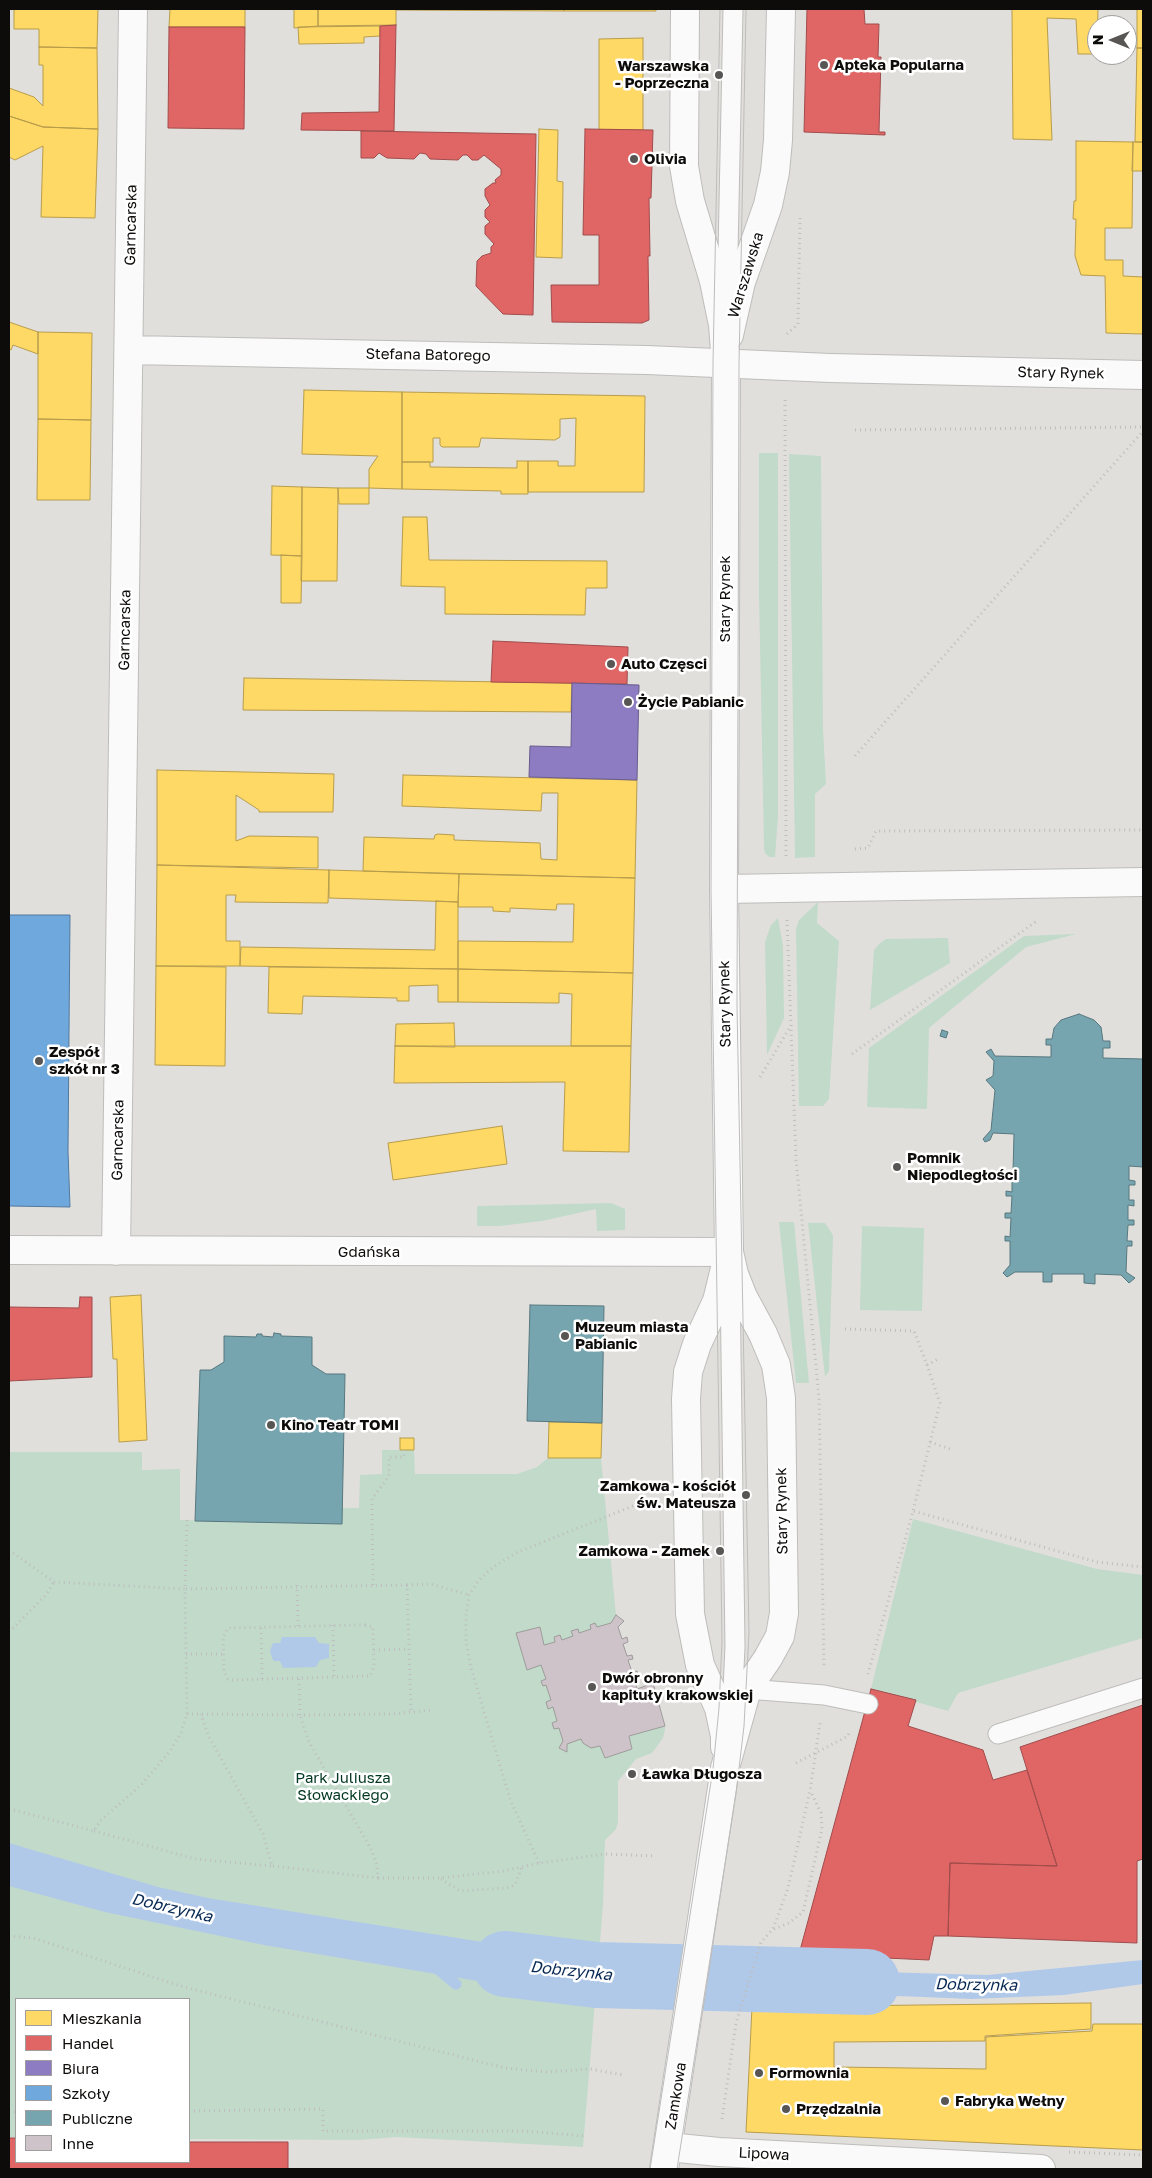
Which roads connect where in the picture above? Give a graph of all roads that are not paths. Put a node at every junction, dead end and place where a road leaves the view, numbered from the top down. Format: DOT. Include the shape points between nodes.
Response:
graph roads {
  1 [pos="133,9"];
  2 [pos="685,9"];
  3 [pos="733,9"];
  4 [pos="781,9"];
  5 [pos="129,350"];
  6 [pos="726,364"];
  7 [pos="1143,375"];
  8 [pos="1143,882"];
  9 [pos="724,890"];
  10 [pos="9,1250"];
  11 [pos="116,1251"];
  12 [pos="729,1252"];
  13 [pos="1143,1688"];
  14 [pos="747,1689"];
  15 [pos="864,1703"];
  16 [pos="998,1734"];
  17 [pos="725,1768"];
  18 [pos="700,1940"];
  19 [pos="666,2158"];
  20 [pos="1041,2169"];
  1 -- 5 [label="street, Garncarska"];
  2 -- 6 [label="street, Warszawska" via="684,166 690,201 714,281 723,325"];
  3 -- 6 [label="lane"];
  4 -- 6 [label="street, Warszawska" via="775,172 768,205 741,282 730,326"];
  5 -- 6 [label="street, Stefana Batorego"];
  5 -- 11 [label="street, Garncarska"];
  6 -- 7 [label="street, Stary Rynek"];
  6 -- 9 [label="street, Stary Rynek"];
  8 -- 9 [label="street"];
  9 -- 12 [label="street, Stary Rynek"];
  10 -- 11 [label="street, Gdańska"];
  11 -- 12 [label="street, Gdańska"];
  12 -- 14 [label="street, Stary Rynek" via="740,1289 776,1365 781,1398 784,1613 780,1636"];
  12 -- 17 [label="lane" via="735,1647 732,1722"];
  12 -- 17 [label="street, Stary Rynek" via="717,1301 688,1372 686,1399 690,1614 700,1664 719,1708 725,1736"];
  13 -- 16 [label="lane"];
  14 -- 15 [label="lane" via="824,1695"];
  14 -- 17 [label="street, Stary Rynek"];
  17 -- 18 [label="street, Stary Rynek"];
  18 -- 19 [label="street, Zamkowa"];
  19 -- 20 [label="street, Lipowa" via="719,2152"];
}
